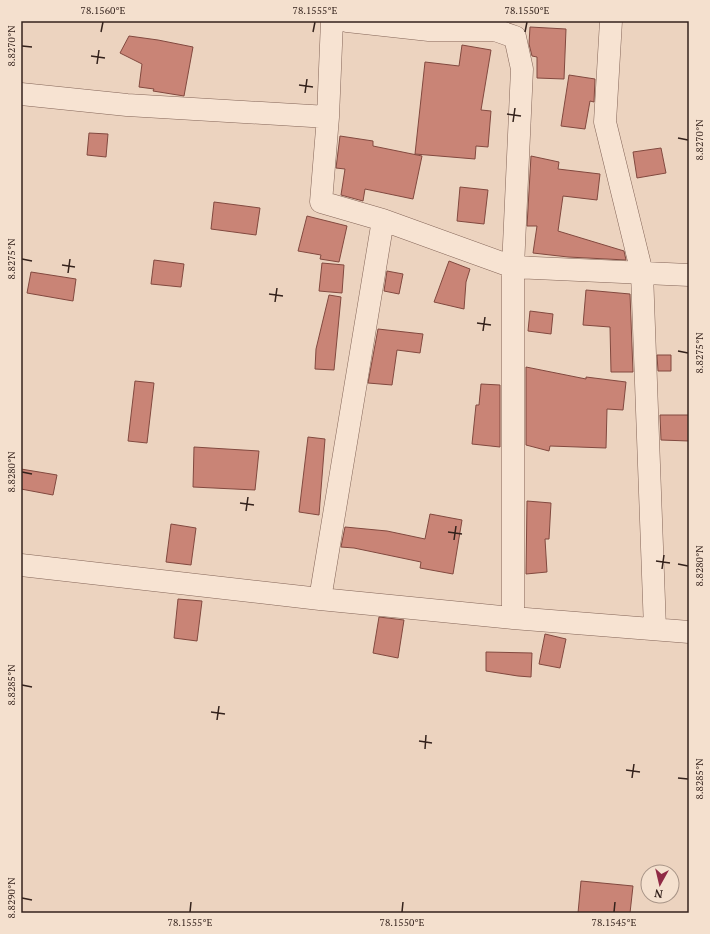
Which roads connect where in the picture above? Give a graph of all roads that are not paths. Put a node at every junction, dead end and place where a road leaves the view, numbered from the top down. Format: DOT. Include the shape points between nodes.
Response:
graph roads {
  1 [pos="332,21"];
  2 [pos="347,21"];
  3 [pos="611,21"];
  4 [pos="21,94"];
  5 [pos="328,117"];
  6 [pos="383,220"];
  7 [pos="513,267"];
  8 [pos="642,273"];
  9 [pos="689,275"];
  10 [pos="21,565"];
  11 [pos="320,599"];
  12 [pos="513,618"];
  13 [pos="655,629"];
  14 [pos="689,632"];
  1 -- 5 [label="street"];
  2 -- 7 [label="street" via="429,30 495,30 515,36 522,70"];
  3 -- 8 [label="street" via="605,122"];
  4 -- 5 [label="street" via="127,105"];
  5 -- 6 [label="street" via="321,202"];
  6 -- 7 [label="street"];
  6 -- 11 [label="street"];
  7 -- 8 [label="street"];
  7 -- 12 [label="street"];
  8 -- 9 [label="street"];
  8 -- 13 [label="street"];
  10 -- 11 [label="street"];
  11 -- 12 [label="street"];
  12 -- 13 [label="street"];
  13 -- 14 [label="street"];
}
